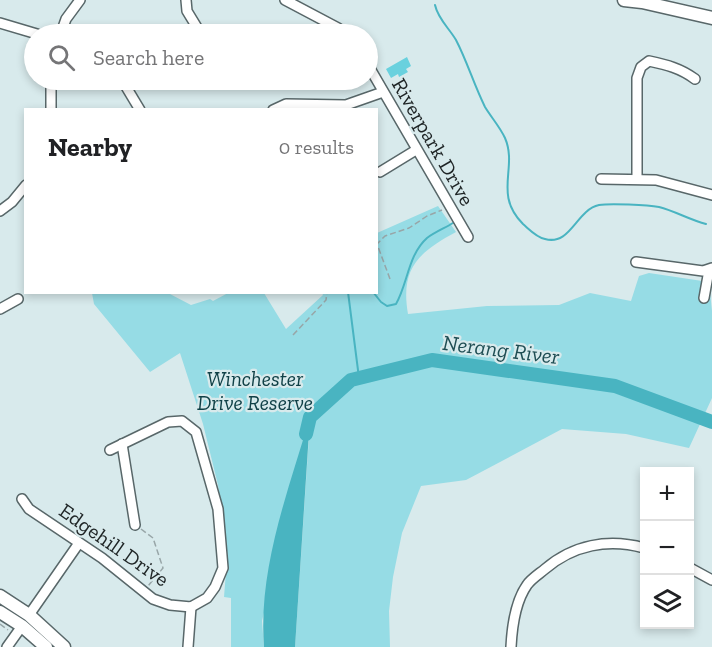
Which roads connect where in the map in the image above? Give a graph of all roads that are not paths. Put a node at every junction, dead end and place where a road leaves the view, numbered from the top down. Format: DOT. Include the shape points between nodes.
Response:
graph roads {
  1 [pos="80,0"];
  2 [pos="186,0"];
  3 [pos="285,0"];
  4 [pos="624,0"];
  5 [pos="712,18"];
  6 [pos="0,23"];
  7 [pos="64,24"];
  8 [pos="195,24"];
  9 [pos="330,24"];
  10 [pos="24,30"];
  11 [pos="695,79"];
  12 [pos="378,83"];
  13 [pos="51,90"];
  14 [pos="128,90"];
  15 [pos="383,92"];
  16 [pos="51,108"];
  17 [pos="139,108"];
  18 [pos="277,108"];
  19 [pos="416,150"];
  20 [pos="380,172"];
  21 [pos="601,179"];
  22 [pos="637,179"];
  23 [pos="24,187"];
  24 [pos="712,195"];
  25 [pos="0,211"];
  26 [pos="468,237"];
  27 [pos="636,262"];
  28 [pos="711,269"];
  29 [pos="704,297"];
  30 [pos="18,299"];
  31 [pos="0,309"];
  32 [pos="122,444"];
  33 [pos="110,450"];
  34 [pos="22,499"];
  35 [pos="135,525"];
  36 [pos="79,543"];
  37 [pos="640,546"];
  38 [pos="694,570"];
  39 [pos="712,580"];
  40 [pos="0,596"];
  41 [pos="191,607"];
  42 [pos="0,612"];
  43 [pos="25,621"];
  44 [pos="7,647"];
  45 [pos="46,647"];
  46 [pos="64,647"];
  47 [pos="188,647"];
  48 [pos="511,647"];
  1 -- 7 [label="street"];
  2 -- 8 [label="street"];
  3 -- 9 [label="street"];
  4 -- 5 [label="main road"];
  6 -- 10 [label="street"];
  11 -- 22 [label="street" via="681,69 660,63 649,61 641,67 637,78"];
  12 -- 15 [label="street, Riverpark Drive"];
  13 -- 16 [label="street"];
  14 -- 17 [label="street"];
  15 -- 18 [label="street" via="346,105 286,104"];
  15 -- 19 [label="street, Riverpark Drive"];
  19 -- 20 [label="street"];
  19 -- 26 [label="street, Riverpark Drive"];
  21 -- 22 [label="street"];
  22 -- 24 [label="street"];
  23 -- 25 [label="street"];
  27 -- 28 [label="street"];
  28 -- 29 [label="street"];
  30 -- 31 [label="street"];
  32 -- 33 [label="street"];
  32 -- 35 [label="street"];
  32 -- 41 [label="street" via="168,422 182,421 196,432 218,509 223,568 207,598"];
  34 -- 36 [label="street, Edgehill Drive" via="30,509"];
  36 -- 41 [label="street, Edgehill Drive" via="153,599"];
  36 -- 43 [label="street"];
  37 -- 48 [label="street" via="606,542 573,550 552,563 528,584 514,621"];
  38 -- 39 [label="street"];
  40 -- 43 [label="main road"];
  41 -- 47 [label="street"];
  42 -- 43 [label="main road"];
  43 -- 44 [label="street"];
  43 -- 45 [label="main road"];
  43 -- 46 [label="main road"];
}
